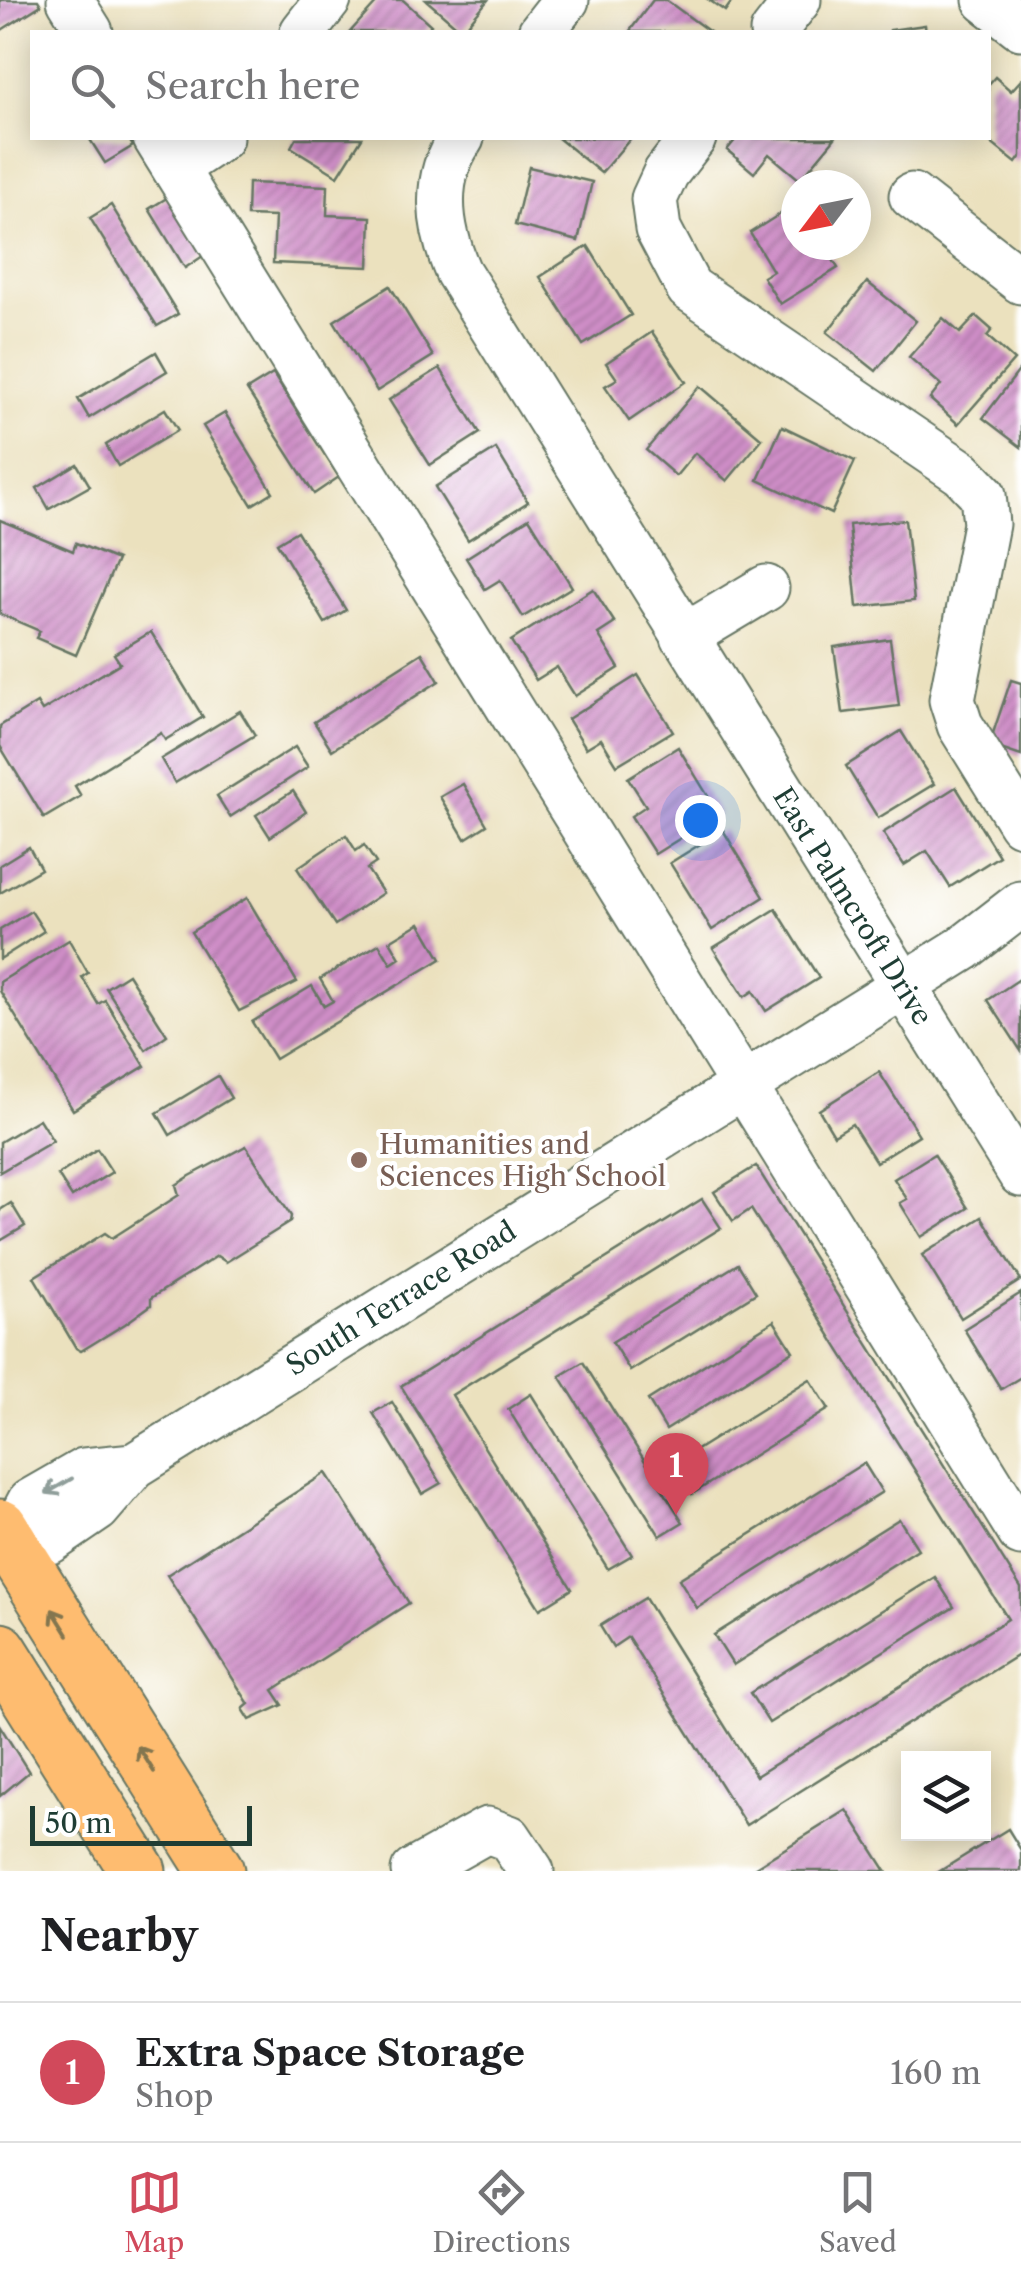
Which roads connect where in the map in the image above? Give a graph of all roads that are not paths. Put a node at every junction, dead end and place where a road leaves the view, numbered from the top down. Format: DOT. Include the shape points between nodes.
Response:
graph roads {
  1 [pos="70,0"];
  2 [pos="328,0"];
  3 [pos="566,0"];
  4 [pos="798,0"];
  5 [pos="986,0"];
  6 [pos="1021,27"];
  7 [pos="89,30"];
  8 [pos="305,30"];
  9 [pos="543,30"];
  10 [pos="775,30"];
  11 [pos="213,140"];
  12 [pos="460,140"];
  13 [pos="691,140"];
  14 [pos="165,153"];
  15 [pos="912,196"];
  16 [pos="1021,281"];
  17 [pos="766,588"];
  18 [pos="684,637"];
  19 [pos="1021,823"];
  20 [pos="1021,904"];
  21 [pos="903,986"];
  22 [pos="744,1086"];
  23 [pos="1021,1174"];
  24 [pos="1021,1533"];
  25 [pos="3,1539"];
  26 [pos="0,1650"];
  27 [pos="138,1871"];
  28 [pos="216,1871"];
  29 [pos="414,1871"];
  30 [pos="531,1871"];
  1 -- 7 [label="street"];
  2 -- 8 [label="street"];
  3 -- 9 [label="street"];
  4 -- 10 [label="street"];
  5 -- 6 [label="street"];
  11 -- 14 [label="street"];
  12 -- 18 [label="street, East Palmcroft Drive" via="441,196 458,272"];
  13 -- 19 [label="street" via="654,199 658,230 690,288 962,473 983,495 986,524 952,700"];
  14 -- 22 [label="street"];
  15 -- 16 [label="street"];
  17 -- 18 [label="street"];
  18 -- 21 [label="street, East Palmcroft Drive"];
  20 -- 21 [label="street, South Terrace Road"];
  21 -- 22 [label="street, South Terrace Road"];
  21 -- 23 [label="street, East Palmcroft Drive"];
  22 -- 24 [label="street"];
  22 -- 25 [label="street, South Terrace Road" via="134,1466 96,1509 50,1541"];
  28 -- 25 [label="main road, one-way"];
  26 -- 27 [label="main road"];
  29 -- 30 [label="street" via="487,1830 510,1838"];
}
